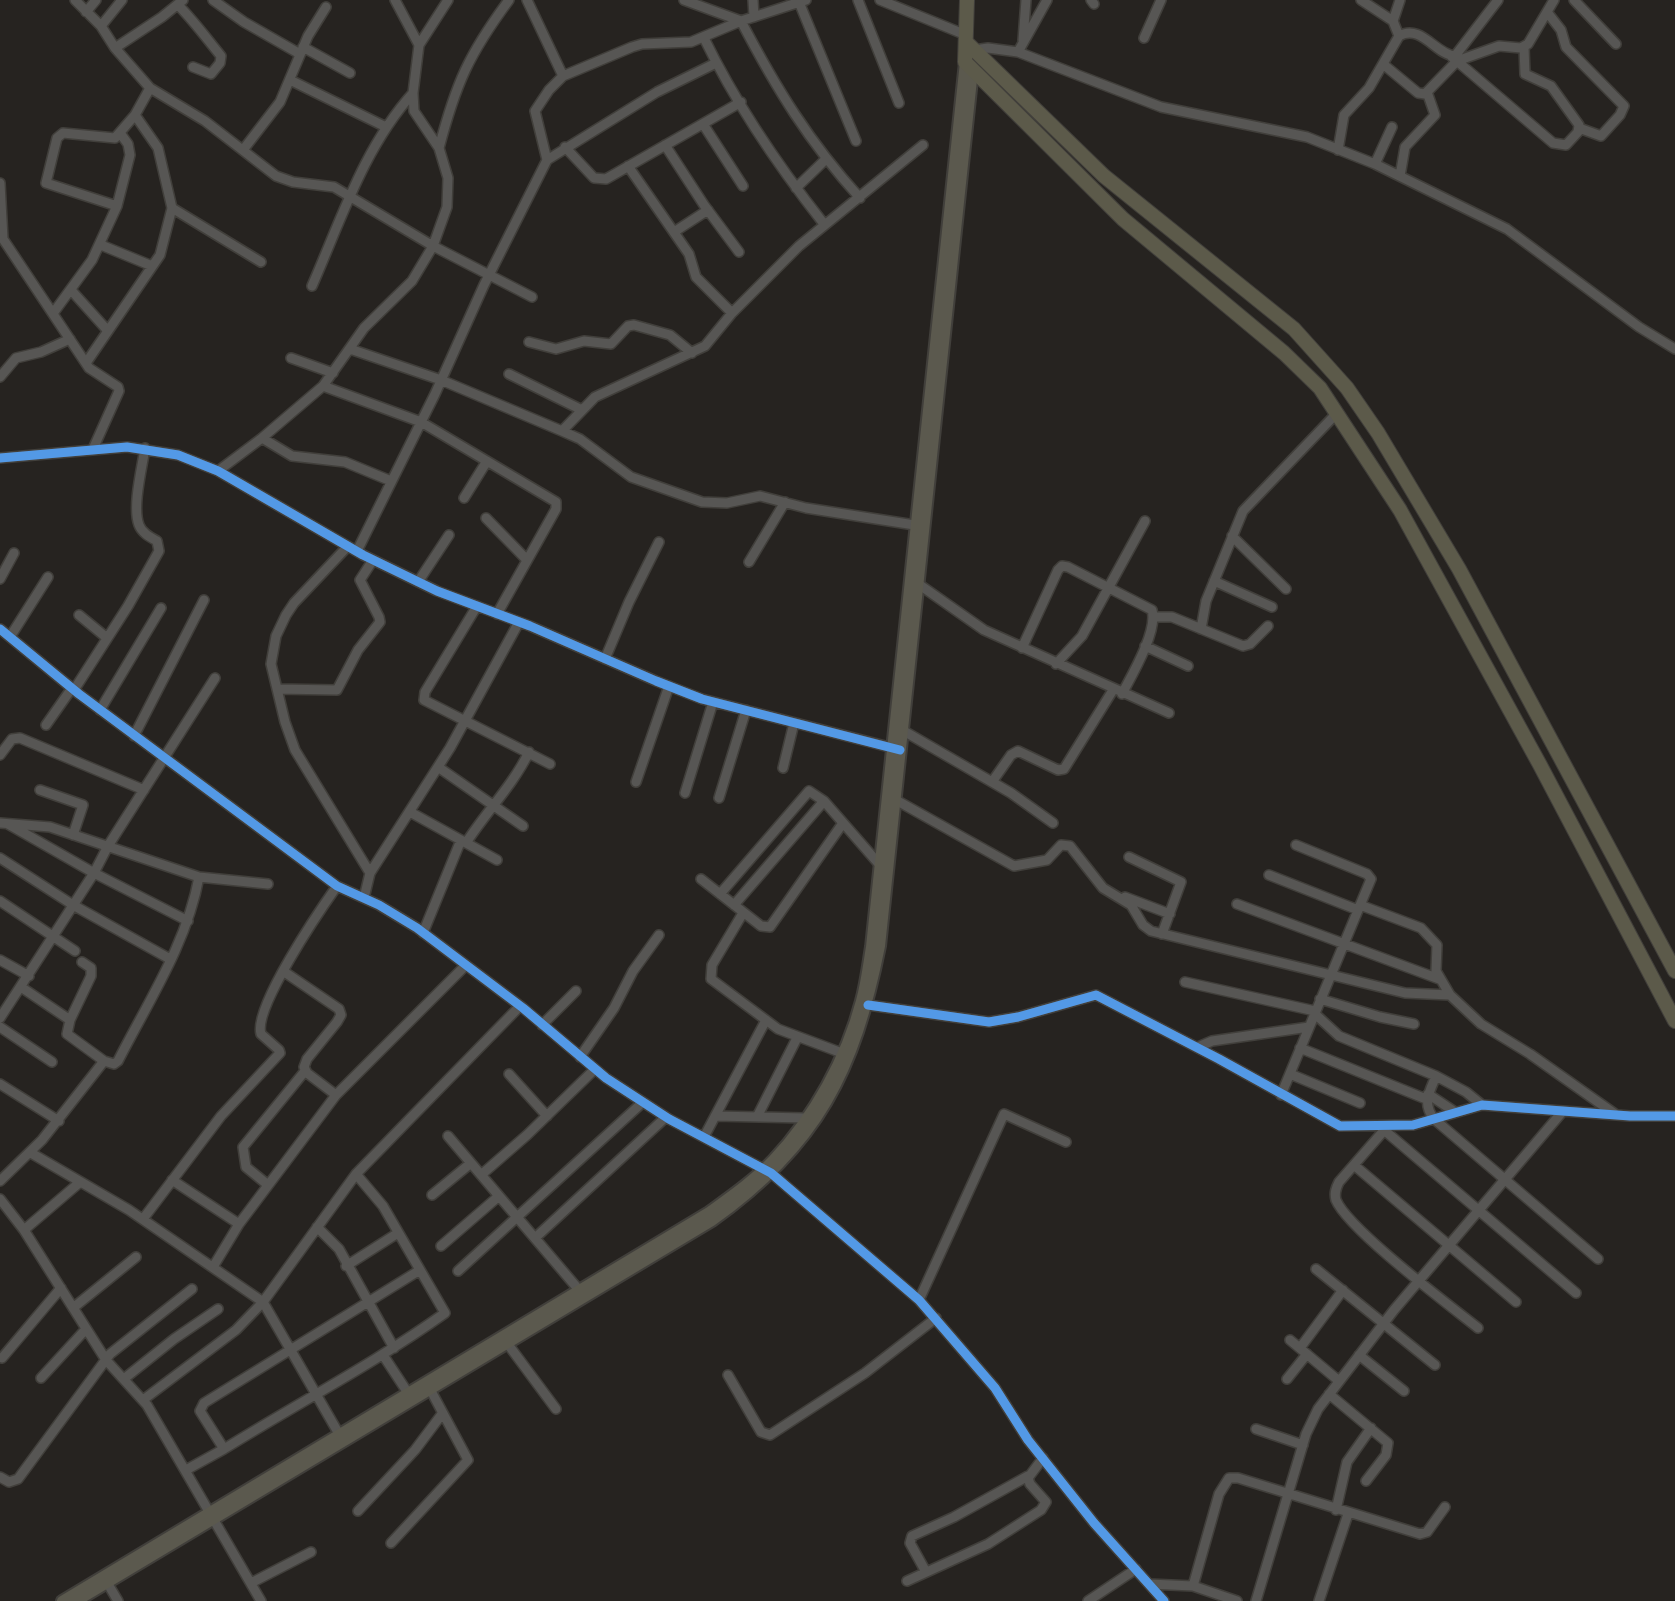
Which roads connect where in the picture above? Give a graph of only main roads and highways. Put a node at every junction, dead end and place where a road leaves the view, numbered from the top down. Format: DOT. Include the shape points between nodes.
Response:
graph roads {
  1 [pos="967,0"];
  2 [pos="976,0"];
  3 [pos="969,42"];
  4 [pos="969,66"];
  5 [pos="919,526"];
  6 [pos="896,749"];
  7 [pos="1675,971"];
  8 [pos="1675,1021"];
  9 [pos="767,1171"];
  10 [pos="213,1516"];
  11 [pos="105,1580"];
  12 [pos="62,1601"];
  13 [pos="78,1601"];
  1 -- 3 [label="highway"];
  2 -- 3 [label="highway"];
  3 -- 4 [label="highway"];
  3 -- 7 [label="highway" via="1104,176 1294,329 1347,388 1459,569"];
  4 -- 5 [label="main road"];
  4 -- 8 [label="highway" via="1123,219 1284,353 1320,388 1405,520"];
  5 -- 6 [label="main road"];
  5 -- 6 [label="main road" via="902,730"];
  6 -- 9 [label="main road" via="861,1000 827,1084"];
  6 -- 9 [label="main road" via="880,946 868,1005 836,1088 808,1130"];
  9 -- 10 [label="main road" via="709,1212 339,1434"];
  9 -- 10 [label="main road" via="746,1197 712,1221"];
  10 -- 11 [label="main road"];
  11 -- 12 [label="main road"];
  11 -- 13 [label="main road"];
}
